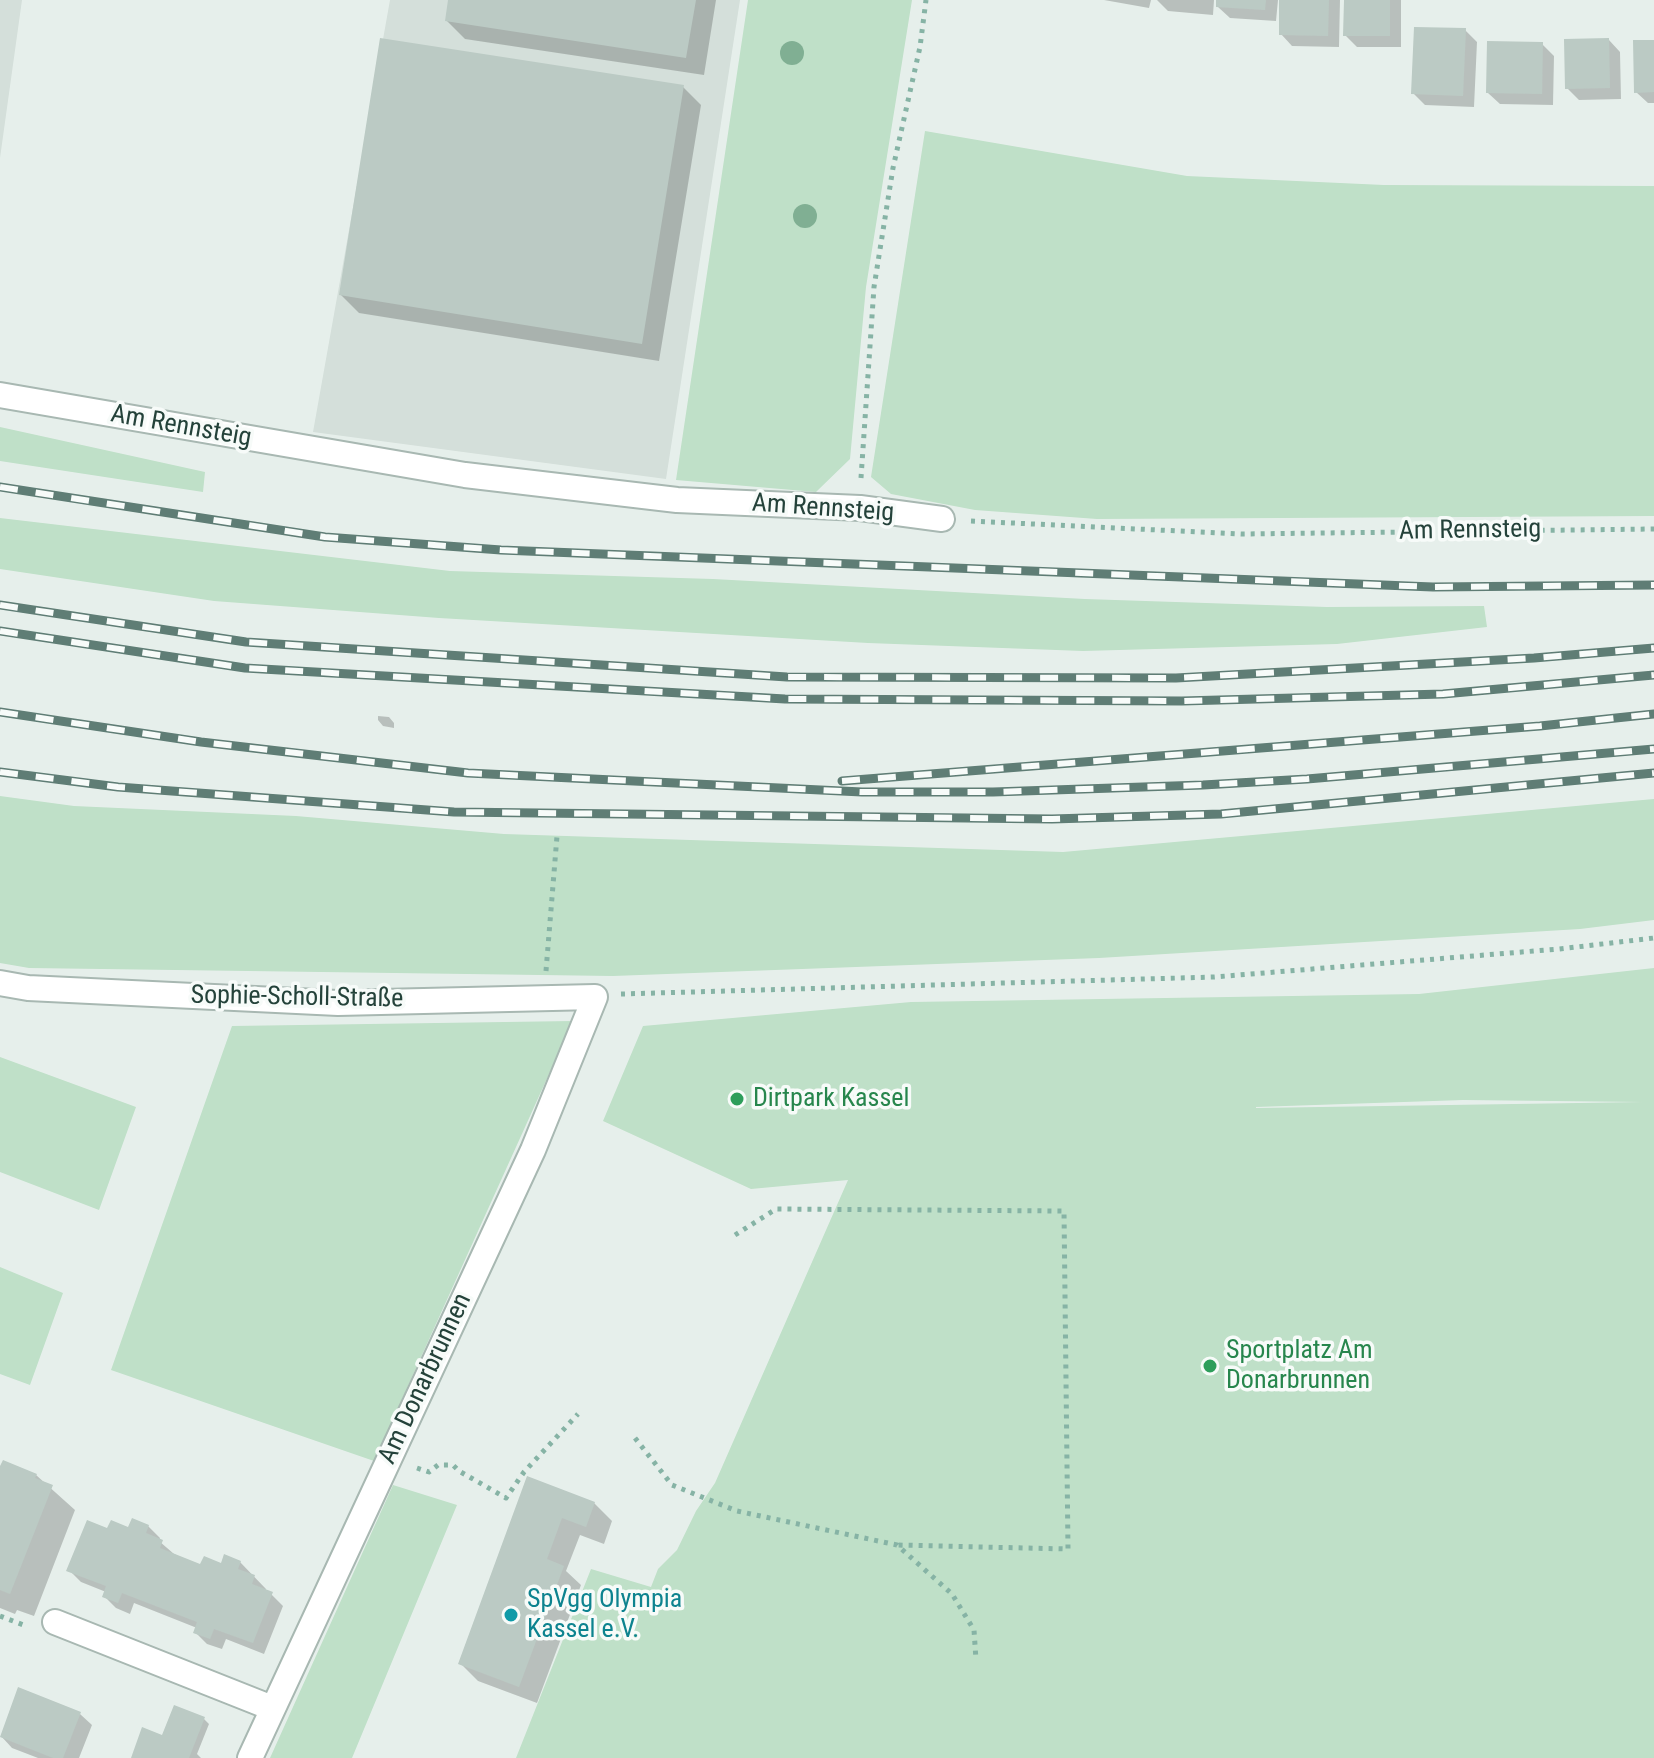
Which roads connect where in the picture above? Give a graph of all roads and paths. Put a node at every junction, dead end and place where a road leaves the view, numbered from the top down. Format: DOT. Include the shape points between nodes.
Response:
graph roads {
  1 [pos="926,0"];
  2 [pos="0,395"];
  3 [pos="860,508"];
  4 [pos="942,519"];
  5 [pos="1654,529"];
  6 [pos="557,836"];
  7 [pos="1654,938"];
  8 [pos="546,975"];
  9 [pos="0,983"];
  10 [pos="595,997"];
  11 [pos="735,1235"];
  12 [pos="578,1414"];
  13 [pos="635,1438"];
  14 [pos="453,1465"];
  15 [pos="897,1545"];
  16 [pos="55,1622"];
  17 [pos="976,1660"];
  18 [pos="272,1708"];
  19 [pos="250,1758"];
  1 -- 3 [label="path" via="874,287"];
  2 -- 3 [label="street, Am Rennsteig" via="465,475 677,500"];
  3 -- 4 [label="street, Am Rennsteig"];
  4 -- 5 [label="path, Am Rennsteig" via="1241,534"];
  6 -- 8 [label="path"];
  7 -- 10 [label="path" via="1214,977"];
  9 -- 10 [label="street, Sophie-Scholl-Straße" via="338,1003"];
  10 -- 18 [label="street, Am Donarbrunnen" via="533,1150"];
  11 -- 15 [label="path" via="776,1209 1064,1211 1068,1549"];
  12 -- 14 [label="path" via="506,1498"];
  13 -- 15 [label="path" via="672,1485 737,1511"];
  15 -- 17 [label="path" via="952,1594 974,1630"];
  16 -- 18 [label="street"];
  18 -- 19 [label="street, Am Donarbrunnen"];
}
